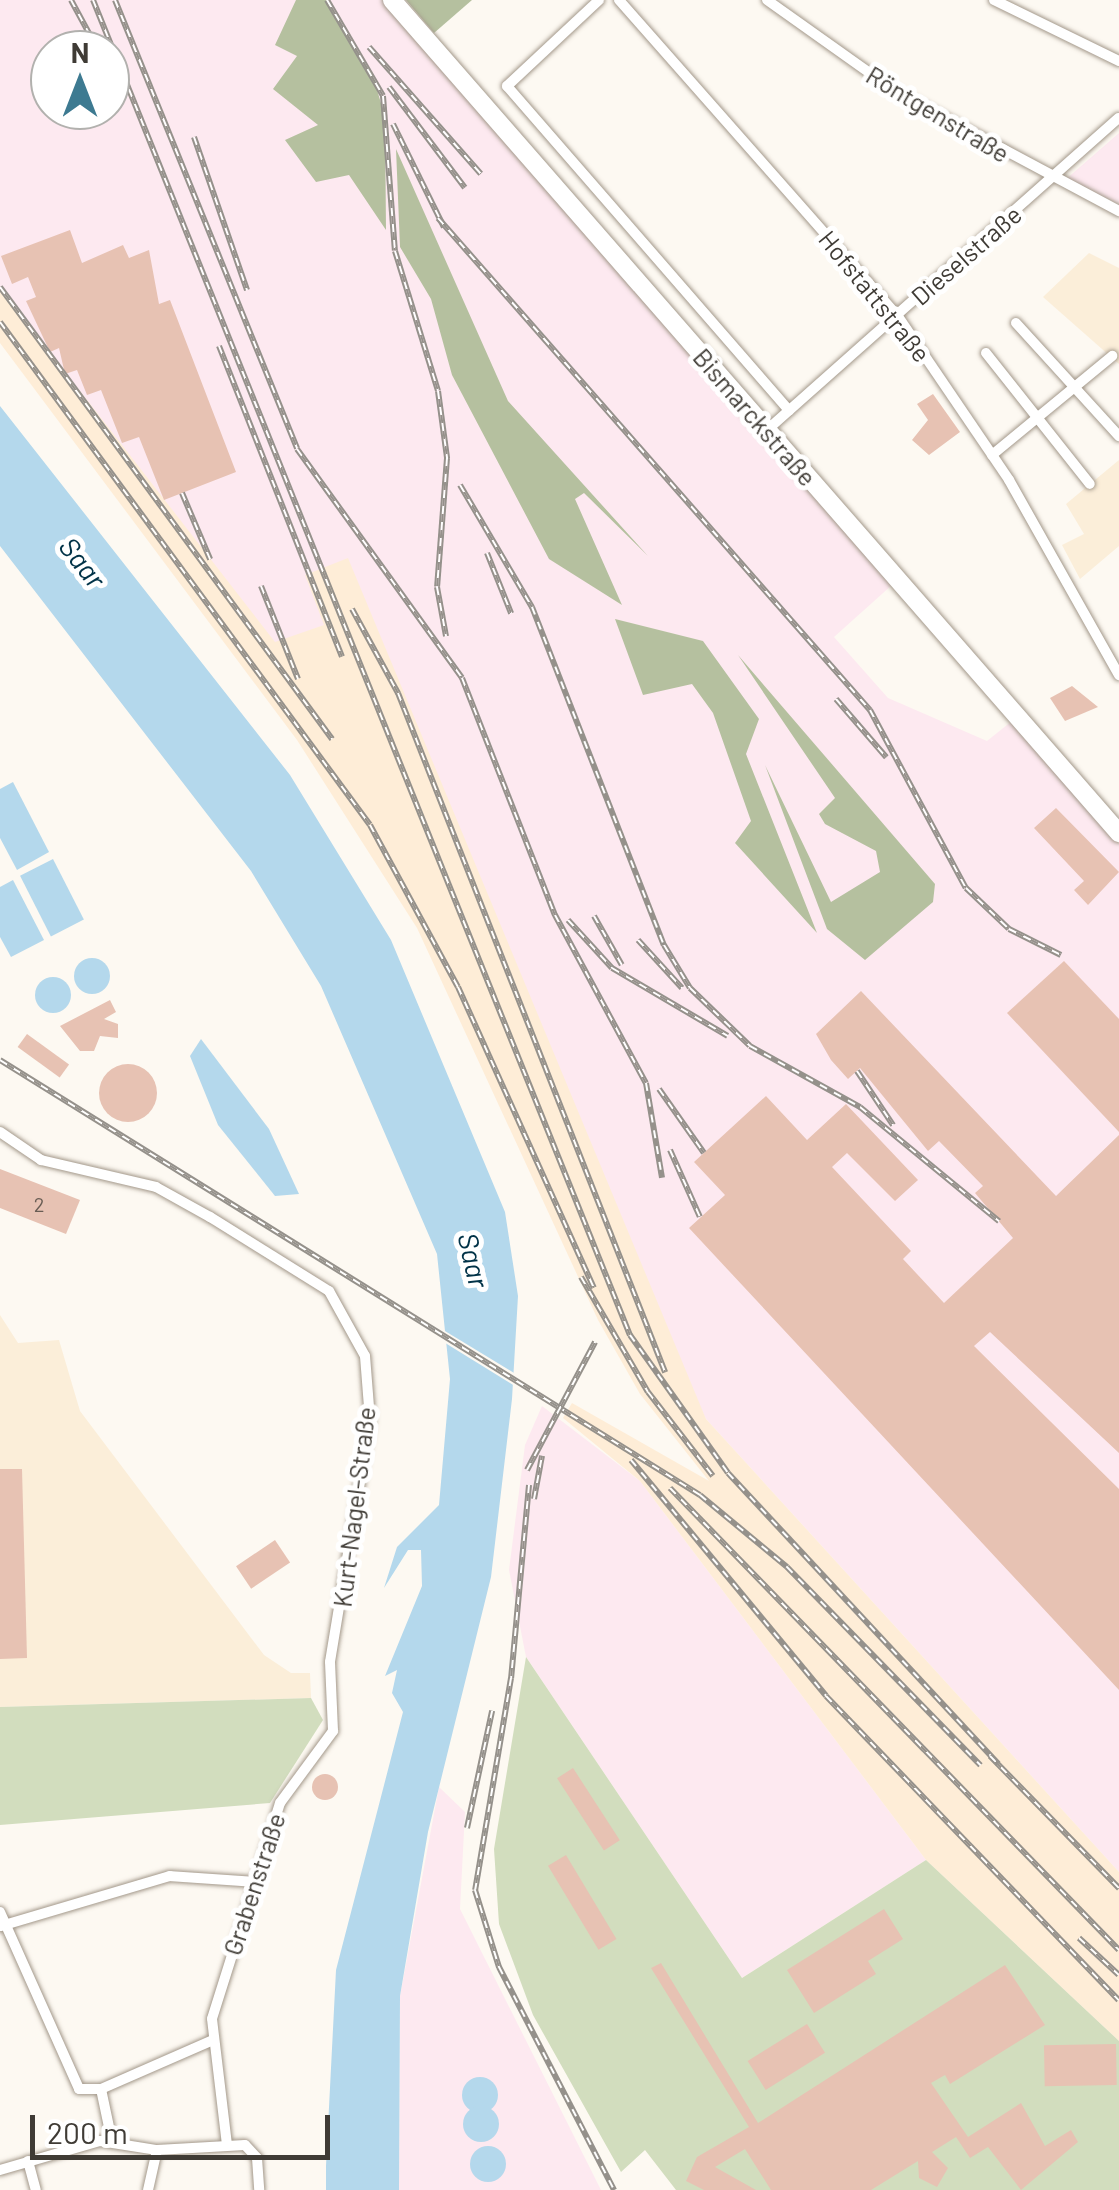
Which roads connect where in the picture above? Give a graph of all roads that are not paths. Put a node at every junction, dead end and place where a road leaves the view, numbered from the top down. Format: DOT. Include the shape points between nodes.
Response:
graph roads {
  1 [pos="392,0"];
  2 [pos="599,0"];
  3 [pos="619,0"];
  4 [pos="767,0"];
  5 [pos="994,0"];
  6 [pos="1119,62"];
  7 [pos="1119,118"];
  8 [pos="1051,182"];
  9 [pos="1119,211"];
  10 [pos="897,315"];
  11 [pos="1016,323"];
  12 [pos="986,353"];
  13 [pos="1112,356"];
  14 [pos="1078,390"];
  15 [pos="789,410"];
  16 [pos="1042,422"];
  17 [pos="767,430"];
  18 [pos="1119,436"];
  19 [pos="992,455"];
  20 [pos="1090,484"];
  21 [pos="1119,675"];
  22 [pos="1119,834"];
  23 [pos="0,1132"];
  24 [pos="328,1742"];
  25 [pos="255,1882"];
  26 [pos="1,1921"];
  27 [pos="213,2040"];
  28 [pos="101,2089"];
  29 [pos="112,2141"];
  30 [pos="227,2145"];
  31 [pos="157,2150"];
  32 [pos="28,2161"];
  33 [pos="0,2170"];
  34 [pos="36,2190"];
  35 [pos="148,2190"];
  36 [pos="259,2190"];
  1 -- 17 [label="main road, Bismarckstraße"];
  2 -- 15 [label="street, Bismarckstraße" via="507,86"];
  3 -- 10 [label="street, Hofstattstraße"];
  4 -- 8 [label="street, Röntgenstraße" via="898,93"];
  5 -- 6 [label="street"];
  7 -- 8 [label="street, Dieselstraße"];
  8 -- 9 [label="street, Röntgenstraße"];
  8 -- 10 [label="street, Dieselstraße"];
  10 -- 15 [label="street, Dieselstraße"];
  10 -- 19 [label="street, Hofstattstraße"];
  11 -- 14 [label="street"];
  12 -- 16 [label="street"];
  13 -- 14 [label="street"];
  14 -- 16 [label="street"];
  14 -- 18 [label="street"];
  15 -- 17 [label="street, Dieselstraße"];
  16 -- 19 [label="street"];
  16 -- 20 [label="street"];
  17 -- 22 [label="main road, Bismarckstraße"];
  19 -- 21 [label="street, Hofstattstraße"];
  23 -- 24 [label="street, Kurt-Nagel-Straße" via="41,1160 180,1198 330,1291 352,1319 370,1420 330,1662"];
  24 -- 25 [label="street, Grabenstraße" via="280,1802"];
  25 -- 26 [label="street" via="170,1876"];
  25 -- 27 [label="street, Grabenstraße" via="214,2007"];
  26 -- 28 [label="street" via="79,2089"];
  27 -- 28 [label="street"];
  27 -- 30 [label="street, Grabenstraße"];
  28 -- 29 [label="street"];
  29 -- 31 [label="street"];
  29 -- 32 [label="street"];
  30 -- 31 [label="street"];
  30 -- 36 [label="street" via="253,2149"];
  31 -- 35 [label="street"];
  32 -- 33 [label="street"];
  32 -- 34 [label="street"];
}
